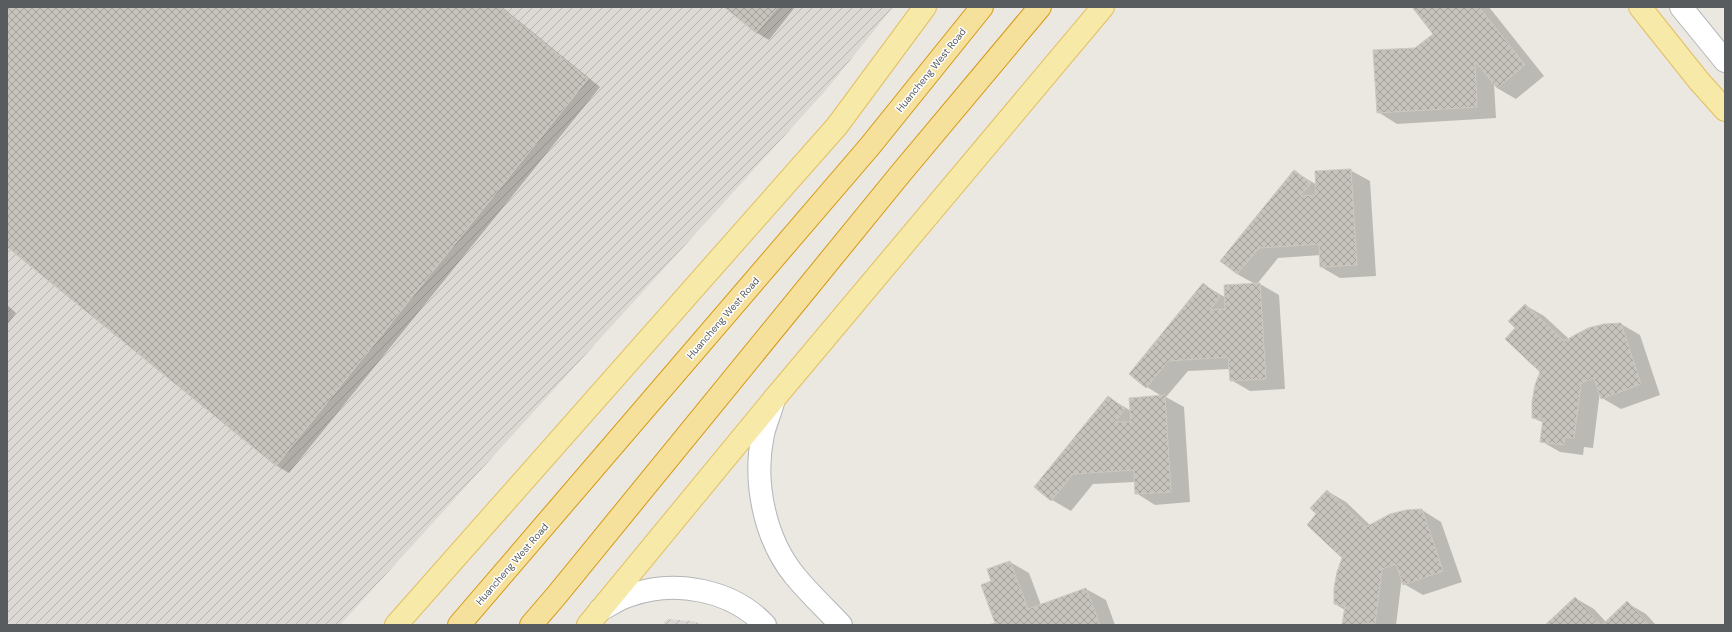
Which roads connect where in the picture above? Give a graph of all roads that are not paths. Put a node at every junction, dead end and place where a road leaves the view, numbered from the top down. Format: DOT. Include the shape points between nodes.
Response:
graph roads {
  1 [pos="925,7"];
  2 [pos="982,7"];
  3 [pos="1040,7"];
  4 [pos="1103,7"];
  5 [pos="1640,7"];
  6 [pos="1681,7"];
  7 [pos="1725,61"];
  8 [pos="1725,110"];
  9 [pos="774,399"];
  10 [pos="594,617"];
  11 [pos="396,625"];
  12 [pos="459,625"];
  13 [pos="531,625"];
  14 [pos="765,625"];
  15 [pos="841,625"];
  1 -- 11 [label="main road" via="837,126"];
  2 -- 12 [label="highway, Huancheng West Road" via="870,146"];
  3 -- 13 [label="highway"];
  4 -- 9 [label="main road"];
  5 -- 8 [label="main road"];
  6 -- 7 [label="street"];
  9 -- 10 [label="main road"];
  9 -- 15 [label="street" via="763,435 759,472 763,508 775,543 794,575"];
  10 -- 14 [label="street" via="630,595 664,587 698,589 730,600"];
}
